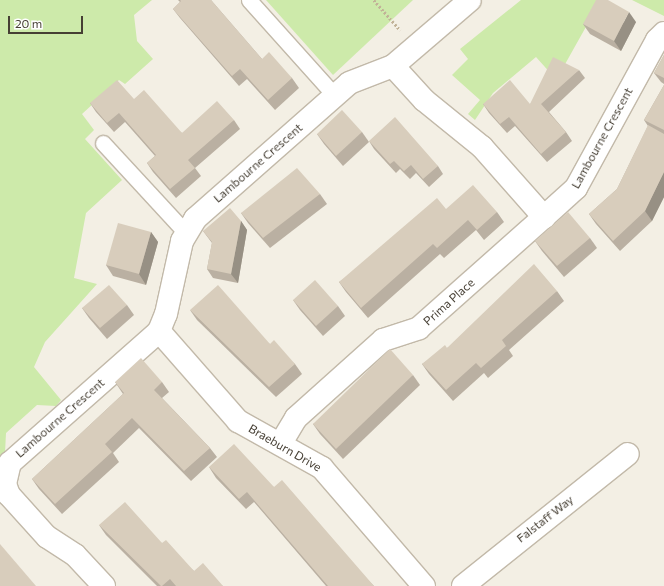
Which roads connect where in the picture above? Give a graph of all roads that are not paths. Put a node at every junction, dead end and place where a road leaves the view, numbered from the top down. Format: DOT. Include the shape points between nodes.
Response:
graph roads {
  1 [pos="249,0"];
  2 [pos="470,0"];
  3 [pos="664,34"];
  4 [pos="393,66"];
  5 [pos="335,96"];
  6 [pos="103,143"];
  7 [pos="544,217"];
  8 [pos="186,233"];
  9 [pos="159,331"];
  10 [pos="281,444"];
  11 [pos="628,454"];
  12 [pos="104,586"];
  13 [pos="424,586"];
  14 [pos="463,586"];
  1 -- 5 [label="lane"];
  2 -- 4 [label="street, Lambourne Crescent"];
  3 -- 7 [label="street, Lambourne Crescent" via="657,40 576,188"];
  4 -- 5 [label="street, Lambourne Crescent" via="349,83"];
  4 -- 7 [label="street" via="424,100 482,147"];
  5 -- 8 [label="street, Lambourne Crescent" via="194,219"];
  6 -- 8 [label="lane"];
  7 -- 10 [label="street, Prima Place" via="419,328 383,340 296,418"];
  8 -- 9 [label="street, Lambourne Crescent"];
  9 -- 10 [label="street, Braeburn Drive" via="238,421"];
  9 -- 12 [label="street, Lambourne Crescent" via="16,454 5,475 10,495 47,537 75,556"];
  10 -- 13 [label="street, Braeburn Drive" via="322,468"];
  11 -- 14 [label="street, Falstaff Way"];
}
